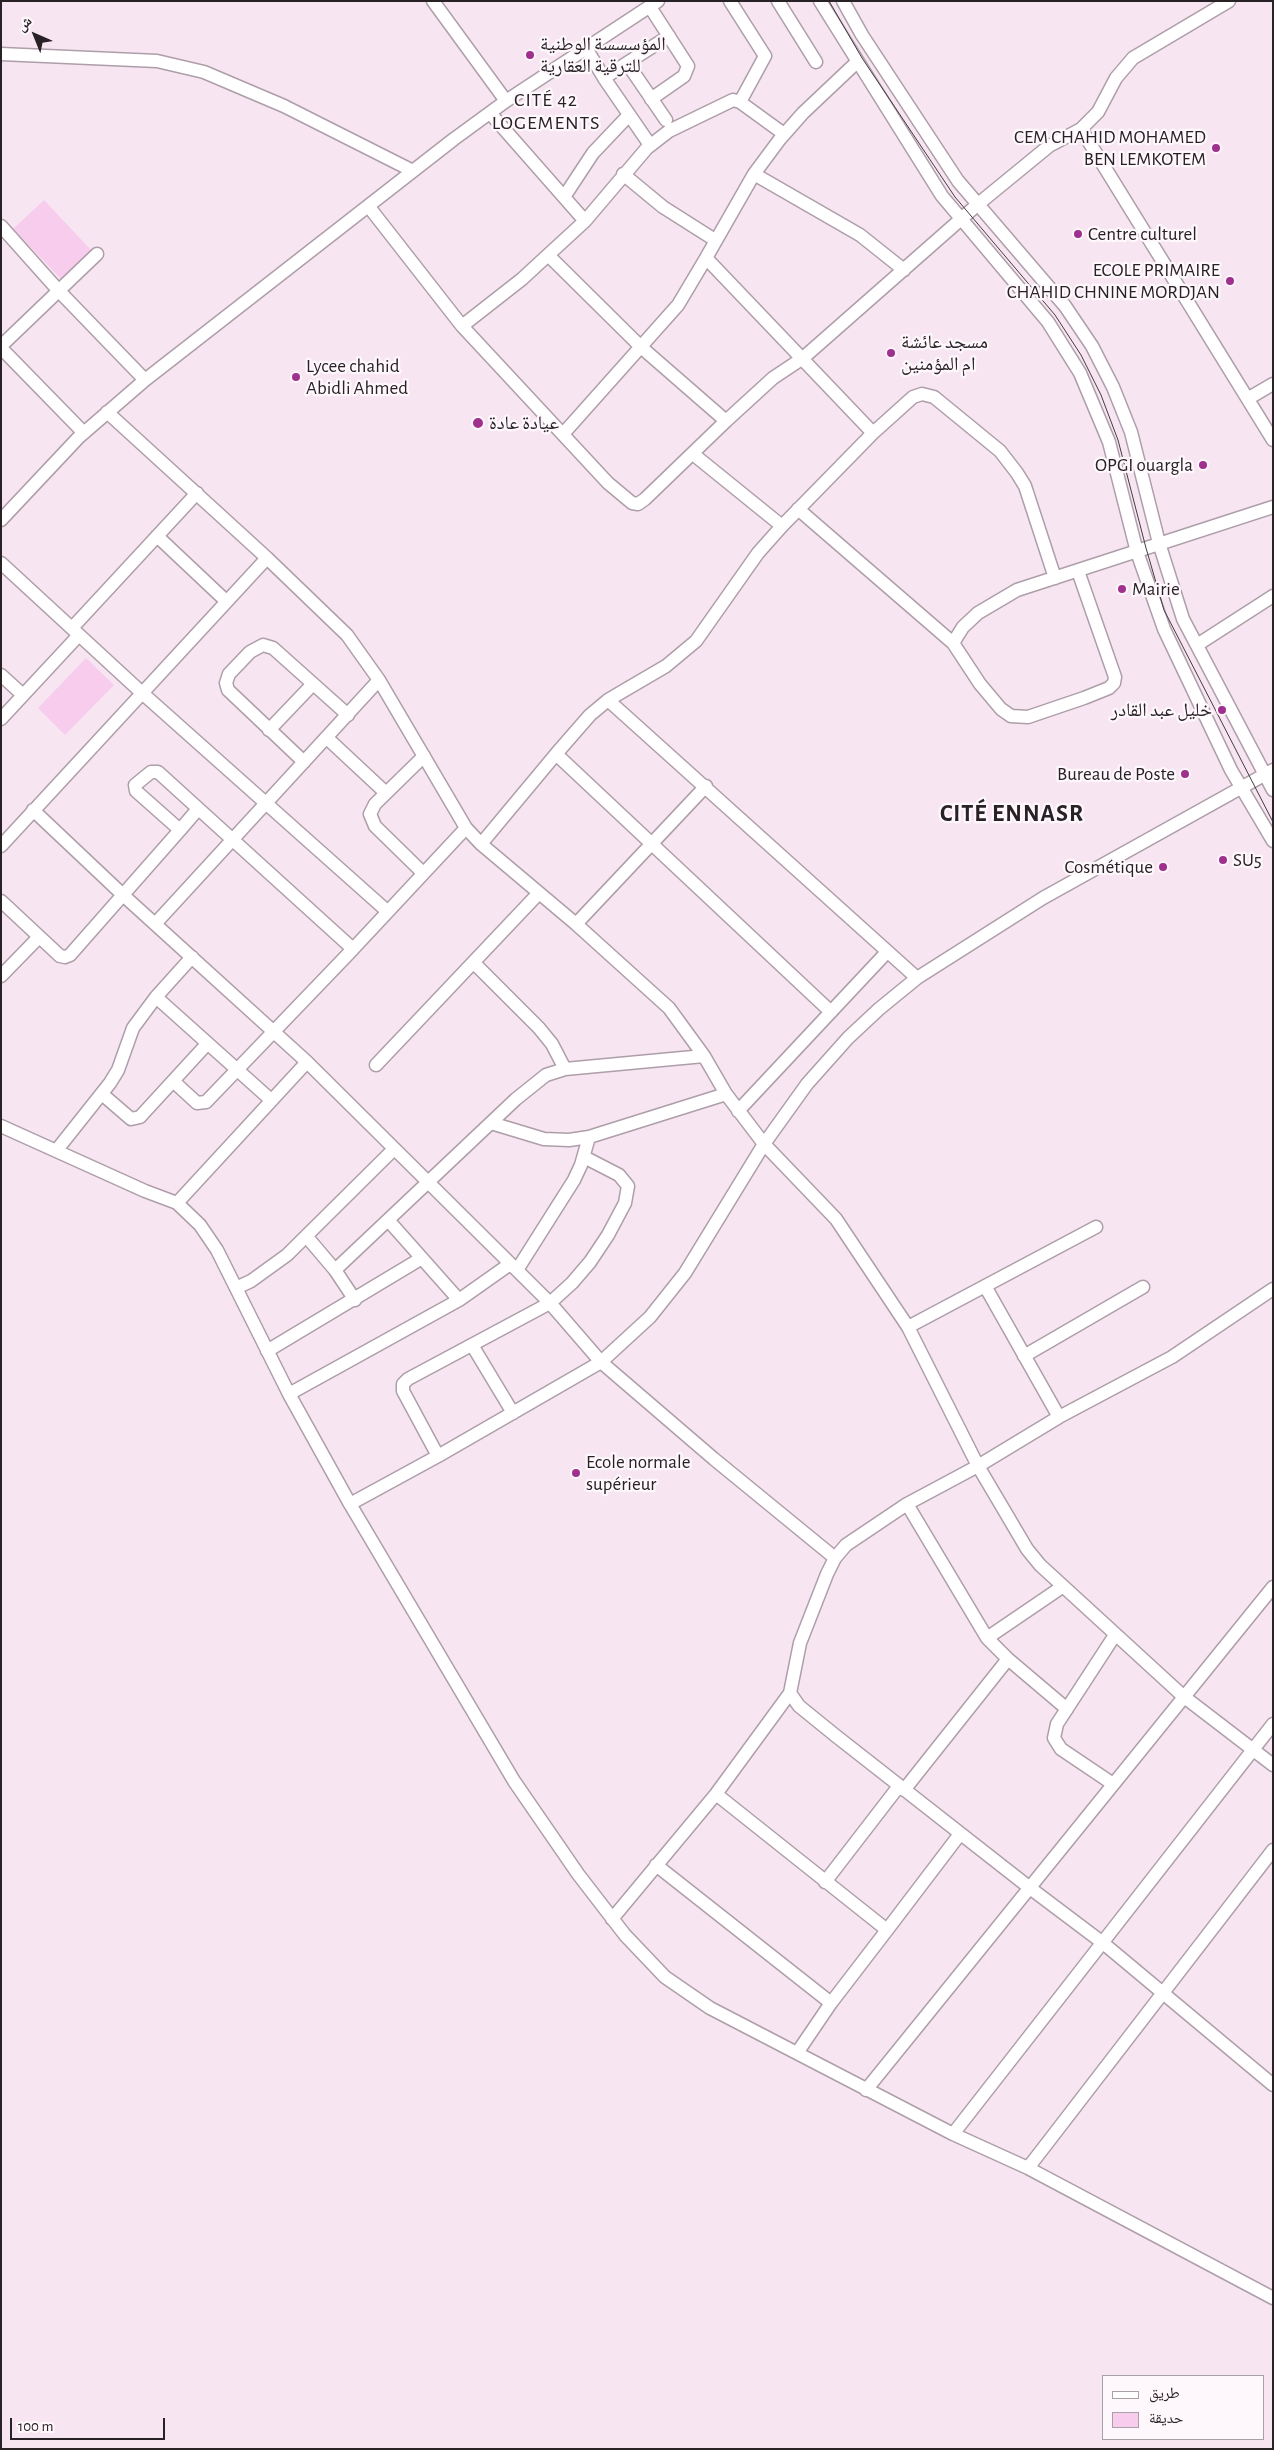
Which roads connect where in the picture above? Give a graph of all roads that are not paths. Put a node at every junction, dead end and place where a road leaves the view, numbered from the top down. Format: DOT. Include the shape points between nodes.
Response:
graph roads {
  1 [pos="433,1"];
  2 [pos="730,1"];
  3 [pos="778,1"];
  4 [pos="820,1"];
  5 [pos="842,1"];
  6 [pos="1230,1"];
  7 [pos="654,4"];
  8 [pos="669,36"];
  9 [pos="586,48"];
  10 [pos="1,54"];
  11 [pos="816,62"];
  12 [pos="857,62"];
  13 [pos="627,63"];
  14 [pos="604,78"];
  15 [pos="651,99"];
  16 [pos="506,101"];
  17 [pos="740,102"];
  18 [pos="490,113"];
  19 [pos="629,115"];
  20 [pos="666,120"];
  21 [pos="1081,129"];
  22 [pos="784,134"];
  23 [pos="650,145"];
  24 [pos="413,171"];
  25 [pos="623,174"];
  26 [pos="754,174"];
  27 [pos="564,197"];
  28 [pos="978,205"];
  29 [pos="369,207"];
  30 [pos="960,220"];
  31 [pos="585,221"];
  32 [pos="1,226"];
  33 [pos="715,240"];
  34 [pos="97,254"];
  35 [pos="548,255"];
  36 [pos="706,258"];
  37 [pos="904,270"];
  38 [pos="58,290"];
  39 [pos="462,326"];
  40 [pos="1,347"];
  41 [pos="641,347"];
  42 [pos="803,358"];
  43 [pos="145,380"];
  44 [pos="1273,384"];
  45 [pos="1249,398"];
  46 [pos="107,412"];
  47 [pos="726,421"];
  48 [pos="84,433"];
  49 [pos="873,433"];
  50 [pos="563,434"];
  51 [pos="1273,440"];
  52 [pos="693,454"];
  53 [pos="197,493"];
  54 [pos="1273,507"];
  55 [pos="798,509"];
  56 [pos="1,520"];
  57 [pos="782,526"];
  58 [pos="157,536"];
  59 [pos="1159,543"];
  60 [pos="1138,552"];
  61 [pos="266,558"];
  62 [pos="1,563"];
  63 [pos="1078,571"];
  64 [pos="1055,578"];
  65 [pos="1273,596"];
  66 [pos="226,601"];
  67 [pos="76,632"];
  68 [pos="953,643"];
  69 [pos="1197,645"];
  70 [pos="1,675"];
  71 [pos="379,680"];
  72 [pos="312,685"];
  73 [pos="141,692"];
  74 [pos="23,695"];
  75 [pos="608,700"];
  76 [pos="348,715"];
  77 [pos="1,719"];
  78 [pos="269,730"];
  79 [pos="327,738"];
  80 [pos="556,754"];
  81 [pos="424,756"];
  82 [pos="304,762"];
  83 [pos="1269,772"];
  84 [pos="706,786"];
  85 [pos="1241,788"];
  86 [pos="1273,790"];
  87 [pos="386,793"];
  88 [pos="266,803"];
  89 [pos="198,809"];
  90 [pos="33,810"];
  91 [pos="466,828"];
  92 [pos="180,830"];
  93 [pos="232,840"];
  94 [pos="1273,841"];
  95 [pos="481,844"];
  96 [pos="651,844"];
  97 [pos="1,846"];
  98 [pos="423,873"];
  99 [pos="538,894"];
  100 [pos="123,895"];
  101 [pos="1,901"];
  102 [pos="387,911"];
  103 [pos="156,924"];
  104 [pos="576,924"];
  105 [pos="38,937"];
  106 [pos="353,949"];
  107 [pos="887,952"];
  108 [pos="192,957"];
  109 [pos="474,963"];
  110 [pos="1,976"];
  111 [pos="917,978"];
  112 [pos="156,997"];
  113 [pos="831,1012"];
  114 [pos="275,1033"];
  115 [pos="207,1044"];
  116 [pos="704,1056"];
  117 [pos="307,1062"];
  118 [pos="376,1065"];
  119 [pos="565,1069"];
  120 [pos="238,1071"];
  121 [pos="173,1081"];
  122 [pos="102,1094"];
  123 [pos="726,1094"];
  124 [pos="271,1100"];
  125 [pos="738,1111"];
  126 [pos="491,1123"];
  127 [pos="1,1126"];
  128 [pos="589,1137"];
  129 [pos="764,1144"];
  130 [pos="394,1149"];
  131 [pos="56,1151"];
  132 [pos="584,1157"];
  133 [pos="427,1182"];
  134 [pos="177,1203"];
  135 [pos="388,1220"];
  136 [pos="1096,1227"];
  137 [pos="307,1237"];
  138 [pos="422,1258"];
  139 [pos="514,1267"];
  140 [pos="335,1270"];
  141 [pos="985,1286"];
  142 [pos="1143,1287"];
  143 [pos="236,1288"];
  144 [pos="1273,1289"];
  145 [pos="355,1300"];
  146 [pos="459,1300"];
  147 [pos="550,1303"];
  148 [pos="908,1327"];
  149 [pos="472,1345"];
  150 [pos="267,1351"];
  151 [pos="1024,1356"];
  152 [pos="601,1362"];
  153 [pos="289,1394"];
  154 [pos="513,1413"];
  155 [pos="1059,1418"];
  156 [pos="438,1456"];
  157 [pos="978,1466"];
  158 [pos="350,1504"];
  159 [pos="907,1504"];
  160 [pos="835,1558"];
  161 [pos="1062,1587"];
  162 [pos="1273,1587"];
  163 [pos="1115,1635"];
  164 [pos="987,1638"];
  165 [pos="1008,1659"];
  166 [pos="790,1692"];
  167 [pos="1183,1696"];
  168 [pos="1067,1709"];
  169 [pos="1273,1724"];
  170 [pos="1252,1748"];
  171 [pos="1273,1765"];
  172 [pos="1113,1784"];
  173 [pos="902,1788"];
  174 [pos="716,1794"];
  175 [pos="960,1834"];
  176 [pos="1273,1850"];
  177 [pos="656,1865"];
  178 [pos="825,1882"];
  179 [pos="1030,1888"];
  180 [pos="612,1919"];
  181 [pos="887,1930"];
  182 [pos="1103,1942"];
  183 [pos="1162,1992"];
  184 [pos="831,2003"];
  185 [pos="797,2053"];
  186 [pos="1273,2085"];
  187 [pos="866,2090"];
  188 [pos="953,2134"];
  189 [pos="1028,2168"];
  190 [pos="1273,2298"];
  1 -- 16 [label="street"];
  2 -- 17 [label="street" via="765,56"];
  3 -- 11 [label="street"];
  4 -- 12 [label="street"];
  5 -- 28 [label="street" via="953,173"];
  6 -- 21 [label="street" via="1133,58 1116,78 1098,112"];
  7 -- 8 [label="street"];
  7 -- 9 [label="street"];
  8 -- 13 [label="street"];
  8 -- 15 [label="street" via="687,62 688,70 682,78"];
  9 -- 14 [label="street"];
  9 -- 16 [label="street"];
  10 -- 24 [label="street" via="157,61 204,72 284,106"];
  12 -- 22 [label="street"];
  12 -- 30 [label="street"];
  13 -- 14 [label="street"];
  13 -- 15 [label="street"];
  14 -- 19 [label="street"];
  15 -- 20 [label="street"];
  16 -- 18 [label="street"];
  17 -- 22 [label="street"];
  17 -- 23 [label="street" via="730,100 669,131"];
  18 -- 24 [label="street"];
  18 -- 27 [label="street"];
  19 -- 23 [label="street"];
  19 -- 27 [label="street" via="593,153"];
  21 -- 28 [label="street" via="1048,146"];
  21 -- 45 [label="street"];
  22 -- 26 [label="street"];
  23 -- 25 [label="street"];
  24 -- 29 [label="street"];
  25 -- 31 [label="street"];
  25 -- 33 [label="street" via="663,207"];
  26 -- 33 [label="street"];
  26 -- 37 [label="street" via="860,235"];
  27 -- 31 [label="street"];
  28 -- 30 [label="street"];
  28 -- 59 [label="street" via="1065,306 1096,353 1131,432"];
  29 -- 39 [label="street"];
  29 -- 43 [label="street"];
  30 -- 37 [label="street"];
  30 -- 60 [label="street" via="1048,322 1080,372 1109,442"];
  31 -- 35 [label="street"];
  32 -- 38 [label="street"];
  33 -- 36 [label="street"];
  34 -- 38 [label="street"];
  35 -- 39 [label="street"];
  35 -- 41 [label="street"];
  36 -- 41 [label="street" via="684,296"];
  36 -- 42 [label="street"];
  37 -- 42 [label="street"];
  38 -- 40 [label="street"];
  38 -- 43 [label="street"];
  39 -- 50 [label="street"];
  40 -- 48 [label="street"];
  41 -- 47 [label="street"];
  41 -- 50 [label="street"];
  42 -- 47 [label="street" via="773,378"];
  42 -- 49 [label="street"];
  43 -- 46 [label="street"];
  44 -- 45 [label="street"];
  45 -- 51 [label="street"];
  46 -- 48 [label="street"];
  46 -- 53 [label="street"];
  47 -- 52 [label="street"];
  48 -- 56 [label="street"];
  49 -- 55 [label="street"];
  49 -- 64 [label="street" via="913,397 922,394 934,398 1000,451 1017,473 1025,486"];
  50 -- 52 [label="street" via="608,483 635,504"];
  52 -- 57 [label="street"];
  53 -- 58 [label="street"];
  53 -- 61 [label="street"];
  54 -- 59 [label="street"];
  55 -- 57 [label="street"];
  55 -- 68 [label="street"];
  57 -- 75 [label="street" via="758,553 696,642 666,666"];
  58 -- 66 [label="street"];
  58 -- 67 [label="street"];
  59 -- 60 [label="street"];
  59 -- 69 [label="street" via="1178,605"];
  60 -- 63 [label="street"];
  60 -- 85 [label="street" via="1153,600 1179,663"];
  61 -- 66 [label="street"];
  61 -- 71 [label="street" via="333,620 361,652"];
  62 -- 67 [label="street"];
  63 -- 64 [label="street"];
  63 -- 68 [label="street" via="1115,677 1109,688 1028,717 1011,716 980,684"];
  64 -- 68 [label="street" via="1017,590 988,605 963,627"];
  65 -- 69 [label="street"];
  66 -- 73 [label="street"];
  67 -- 73 [label="street"];
  67 -- 74 [label="street"];
  69 -- 83 [label="street"];
  70 -- 74 [label="street"];
  71 -- 76 [label="street"];
  71 -- 81 [label="street"];
  72 -- 76 [label="street"];
  72 -- 78 [label="street"];
  72 -- 78 [label="street" via="268,646 259,646 250,652 230,674 227,686 231,694"];
  73 -- 88 [label="street"];
  73 -- 90 [label="street"];
  74 -- 77 [label="street"];
  75 -- 80 [label="street" via="590,715"];
  75 -- 84 [label="street"];
  76 -- 79 [label="street"];
  78 -- 82 [label="street"];
  79 -- 82 [label="street"];
  79 -- 87 [label="street"];
  80 -- 95 [label="street"];
  80 -- 96 [label="street"];
  81 -- 87 [label="street"];
  81 -- 91 [label="street"];
  82 -- 88 [label="street"];
  83 -- 85 [label="street"];
  83 -- 86 [label="street"];
  84 -- 96 [label="street"];
  84 -- 107 [label="street"];
  85 -- 94 [label="street"];
  85 -- 111 [label="street" via="1043,898"];
  87 -- 98 [label="street" via="372,808 372,821"];
  88 -- 93 [label="street"];
  88 -- 102 [label="street"];
  89 -- 92 [label="street"];
  89 -- 92 [label="street" via="156,771 135,785 136,791"];
  89 -- 93 [label="street"];
  90 -- 97 [label="street"];
  90 -- 100 [label="street"];
  91 -- 95 [label="street"];
  91 -- 98 [label="street"];
  92 -- 100 [label="street"];
  93 -- 103 [label="street"];
  93 -- 106 [label="street"];
  95 -- 99 [label="street"];
  96 -- 104 [label="street"];
  96 -- 113 [label="street"];
  98 -- 102 [label="street"];
  99 -- 104 [label="street"];
  99 -- 109 [label="street"];
  100 -- 103 [label="street"];
  100 -- 105 [label="street" via="70,955 60,956"];
  101 -- 105 [label="street"];
  102 -- 106 [label="street"];
  103 -- 108 [label="street"];
  104 -- 116 [label="street" via="669,1008"];
  105 -- 110 [label="street"];
  106 -- 114 [label="street"];
  107 -- 111 [label="street"];
  107 -- 113 [label="street"];
  108 -- 112 [label="street"];
  108 -- 114 [label="street"];
  109 -- 118 [label="street"];
  109 -- 119 [label="street" via="539,1028"];
  111 -- 129 [label="street" via="828,1058"];
  112 -- 115 [label="street"];
  112 -- 122 [label="street" via="133,1028 118,1070"];
  113 -- 125 [label="street"];
  114 -- 117 [label="street"];
  114 -- 120 [label="street"];
  115 -- 120 [label="street"];
  115 -- 121 [label="street"];
  116 -- 119 [label="street"];
  116 -- 123 [label="street"];
  117 -- 124 [label="street"];
  117 -- 130 [label="street"];
  119 -- 126 [label="street" via="546,1075"];
  120 -- 121 [label="street" via="201,1104"];
  120 -- 124 [label="street"];
  121 -- 122 [label="street" via="136,1119 125,1115"];
  122 -- 131 [label="street"];
  123 -- 125 [label="street"];
  123 -- 128 [label="street"];
  124 -- 134 [label="street"];
  125 -- 129 [label="street"];
  126 -- 128 [label="street" via="544,1139"];
  126 -- 133 [label="street"];
  127 -- 131 [label="street"];
  128 -- 132 [label="street"];
  129 -- 148 [label="street" via="836,1219"];
  129 -- 152 [label="street" via="666,1300"];
  130 -- 133 [label="street"];
  130 -- 137 [label="street"];
  131 -- 134 [label="street"];
  132 -- 139 [label="street" via="574,1180"];
  132 -- 147 [label="street" via="623,1178 628,1186 627,1195 608,1235 590,1262"];
  133 -- 135 [label="street"];
  133 -- 139 [label="street"];
  134 -- 143 [label="street" via="200,1225"];
  135 -- 138 [label="street"];
  135 -- 140 [label="street"];
  136 -- 141 [label="street"];
  137 -- 140 [label="street"];
  137 -- 143 [label="street" via="267,1270"];
  138 -- 145 [label="street"];
  138 -- 146 [label="street"];
  139 -- 146 [label="street"];
  139 -- 147 [label="street"];
  140 -- 145 [label="street"];
  141 -- 148 [label="street"];
  141 -- 151 [label="street"];
  142 -- 151 [label="street"];
  143 -- 150 [label="street"];
  144 -- 155 [label="street" via="1172,1357"];
  145 -- 150 [label="street"];
  146 -- 153 [label="street"];
  147 -- 149 [label="street"];
  147 -- 152 [label="street"];
  148 -- 157 [label="street"];
  149 -- 154 [label="street"];
  149 -- 156 [label="street" via="403,1384 403,1390"];
  150 -- 153 [label="street"];
  151 -- 155 [label="street"];
  152 -- 154 [label="street"];
  152 -- 160 [label="street"];
  153 -- 158 [label="street"];
  154 -- 156 [label="street"];
  155 -- 157 [label="street"];
  156 -- 158 [label="street"];
  157 -- 159 [label="street"];
  157 -- 161 [label="street" via="1027,1549"];
  158 -- 180 [label="street" via="514,1781"];
  159 -- 160 [label="street" via="846,1545"];
  159 -- 164 [label="street"];
  160 -- 166 [label="street" via="800,1643"];
  161 -- 163 [label="street"];
  161 -- 164 [label="street"];
  162 -- 167 [label="street"];
  163 -- 167 [label="street"];
  163 -- 168 [label="street"];
  164 -- 165 [label="street"];
  165 -- 168 [label="street"];
  165 -- 173 [label="street"];
  166 -- 173 [label="street" via="799,1706"];
  166 -- 174 [label="street"];
  167 -- 170 [label="street"];
  167 -- 172 [label="street"];
  168 -- 172 [label="street" via="1054,1738 1061,1748"];
  169 -- 170 [label="street"];
  170 -- 171 [label="street"];
  170 -- 182 [label="street"];
  172 -- 179 [label="street"];
  173 -- 175 [label="street"];
  173 -- 178 [label="street"];
  174 -- 177 [label="street"];
  174 -- 178 [label="street"];
  175 -- 179 [label="street"];
  175 -- 181 [label="street"];
  176 -- 183 [label="street"];
  177 -- 180 [label="street"];
  177 -- 184 [label="street"];
  178 -- 181 [label="street"];
  179 -- 182 [label="street"];
  179 -- 187 [label="street"];
  180 -- 185 [label="street" via="665,1977 710,2008"];
  181 -- 184 [label="street"];
  182 -- 183 [label="street"];
  182 -- 188 [label="street"];
  183 -- 186 [label="street"];
  183 -- 189 [label="street"];
  184 -- 185 [label="street"];
  185 -- 187 [label="street"];
  187 -- 188 [label="street"];
  188 -- 189 [label="street"];
  189 -- 190 [label="street"];
}
